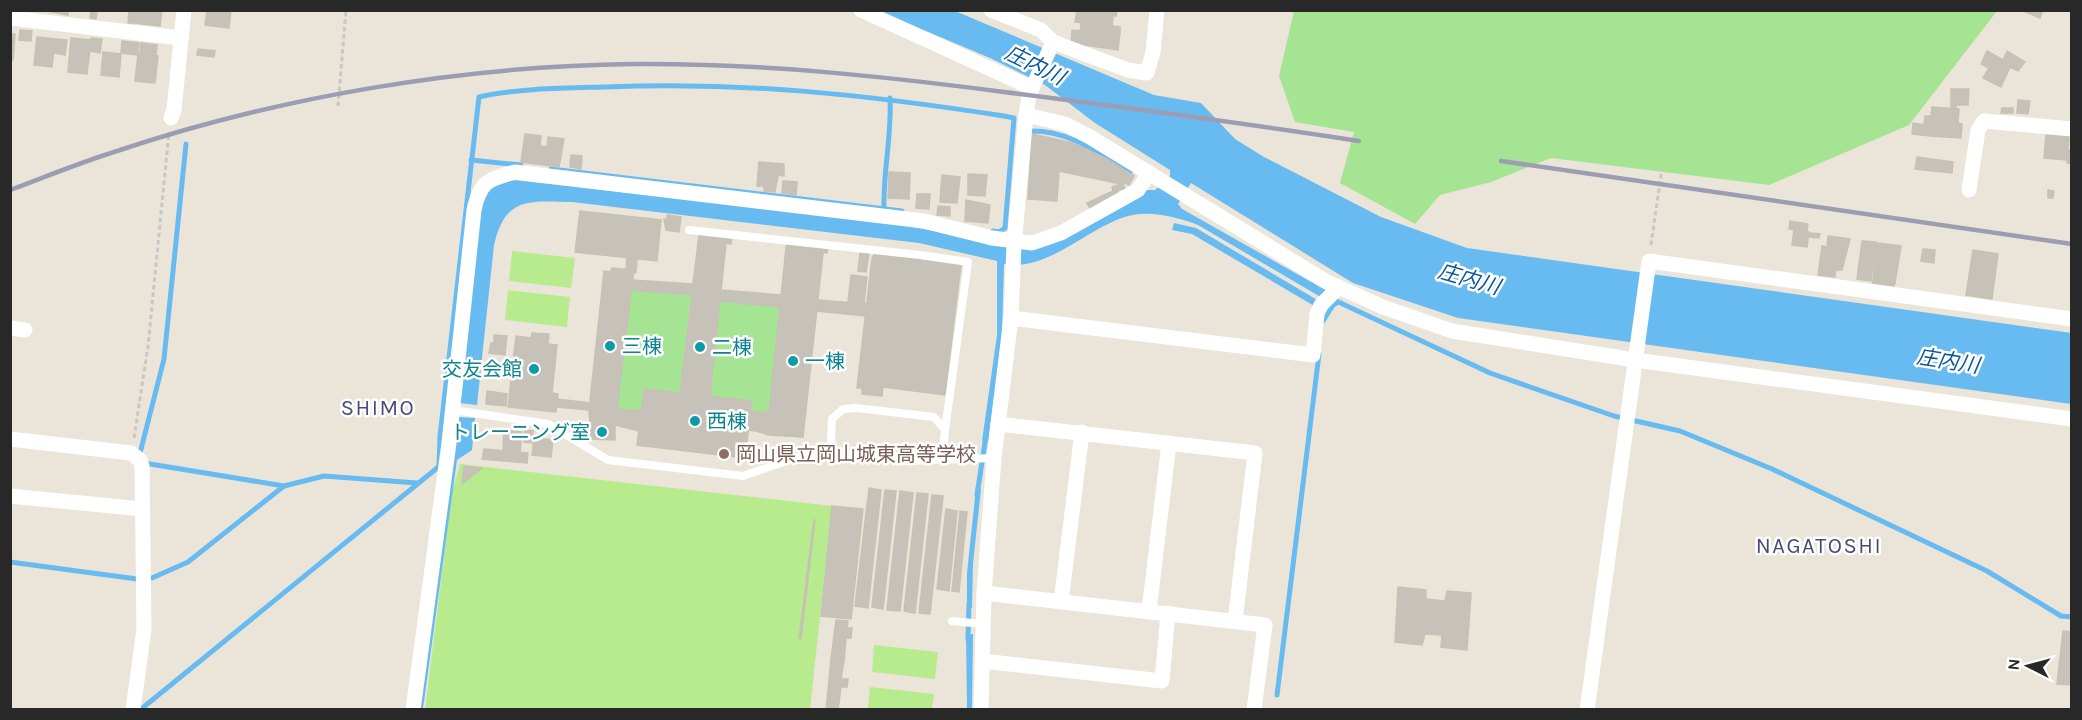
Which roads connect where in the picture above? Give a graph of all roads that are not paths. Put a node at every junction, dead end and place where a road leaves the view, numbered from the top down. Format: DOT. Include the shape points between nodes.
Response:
graph roads {
  1 [pos="184,10"];
  2 [pos="861,10"];
  3 [pos="991,10"];
  4 [pos="1157,10"];
  5 [pos="10,18"];
  6 [pos="181,38"];
  7 [pos="1051,45"];
  8 [pos="1033,85"];
  9 [pos="1026,115"];
  10 [pos="171,118"];
  11 [pos="2072,129"];
  12 [pos="1150,178"];
  13 [pos="1969,190"];
  14 [pos="689,230"];
  15 [pos="1015,244"];
  16 [pos="1333,293"];
  17 [pos="1011,318"];
  18 [pos="2072,319"];
  19 [pos="1636,356"];
  20 [pos="456,410"];
  21 [pos="2072,419"];
  22 [pos="998,424"];
  23 [pos="945,430"];
  24 [pos="1082,432"];
  25 [pos="10,439"];
  26 [pos="1169,443"];
  27 [pos="836,453"];
  28 [pos="988,458"];
  29 [pos="942,460"];
  30 [pos="10,496"];
  31 [pos="142,509"];
  32 [pos="984,593"];
  33 [pos="1062,602"];
  34 [pos="1149,611"];
  35 [pos="1168,613"];
  36 [pos="952,621"];
  37 [pos="1235,621"];
  38 [pos="979,623"];
  39 [pos="982,661"];
  40 [pos="133,707"];
  41 [pos="413,710"];
  42 [pos="981,710"];
  43 [pos="1254,710"];
  44 [pos="1587,710"];
  1 -- 6 [label="street"];
  2 -- 8 [label="street"];
  3 -- 7 [label="street" via="1041,30"];
  4 -- 7 [label="street" via="1147,73"];
  5 -- 6 [label="street"];
  6 -- 10 [label="street"];
  7 -- 8 [label="street"];
  8 -- 9 [label="street"];
  9 -- 12 [label="street" via="1065,124"];
  9 -- 15 [label="street"];
  11 -- 13 [label="street" via="1984,121 1978,130"];
  12 -- 15 [label="street" via="1138,190 1061,233"];
  12 -- 16 [label="street" via="1185,195 1296,264"];
  14 -- 23 [label="lane" via="968,262"];
  15 -- 17 [label="street"];
  15 -- 20 [label="street" via="924,221 515,172 500,176 483,186 474,210"];
  16 -- 17 [label="street" via="1317,314 1312,355"];
  16 -- 19 [label="street" via="1452,331"];
  17 -- 22 [label="street"];
  18 -- 19 [label="street" via="1648,264"];
  19 -- 21 [label="street"];
  19 -- 44 [label="street"];
  20 -- 27 [label="lane" via="548,424 608,460 743,476 807,454"];
  20 -- 41 [label="street"];
  22 -- 24 [label="street"];
  22 -- 28 [label="street"];
  23 -- 27 [label="lane" via="934,417 843,409 832,419 831,441"];
  23 -- 29 [label="lane"];
  24 -- 26 [label="street"];
  24 -- 33 [label="street"];
  25 -- 31 [label="street" via="137,459"];
  26 -- 34 [label="street"];
  26 -- 37 [label="street" via="1255,453"];
  27 -- 29 [label="lane" via="907,461"];
  28 -- 29 [label="lane"];
  28 -- 32 [label="street"];
  30 -- 31 [label="street"];
  31 -- 40 [label="street" via="144,629"];
  32 -- 33 [label="street"];
  32 -- 38 [label="street"];
  33 -- 34 [label="street"];
  34 -- 35 [label="street"];
  35 -- 37 [label="street"];
  35 -- 39 [label="street" via="1162,681"];
  36 -- 38 [label="lane"];
  37 -- 43 [label="street" via="1265,625"];
  38 -- 39 [label="street"];
  39 -- 42 [label="street"];
}
